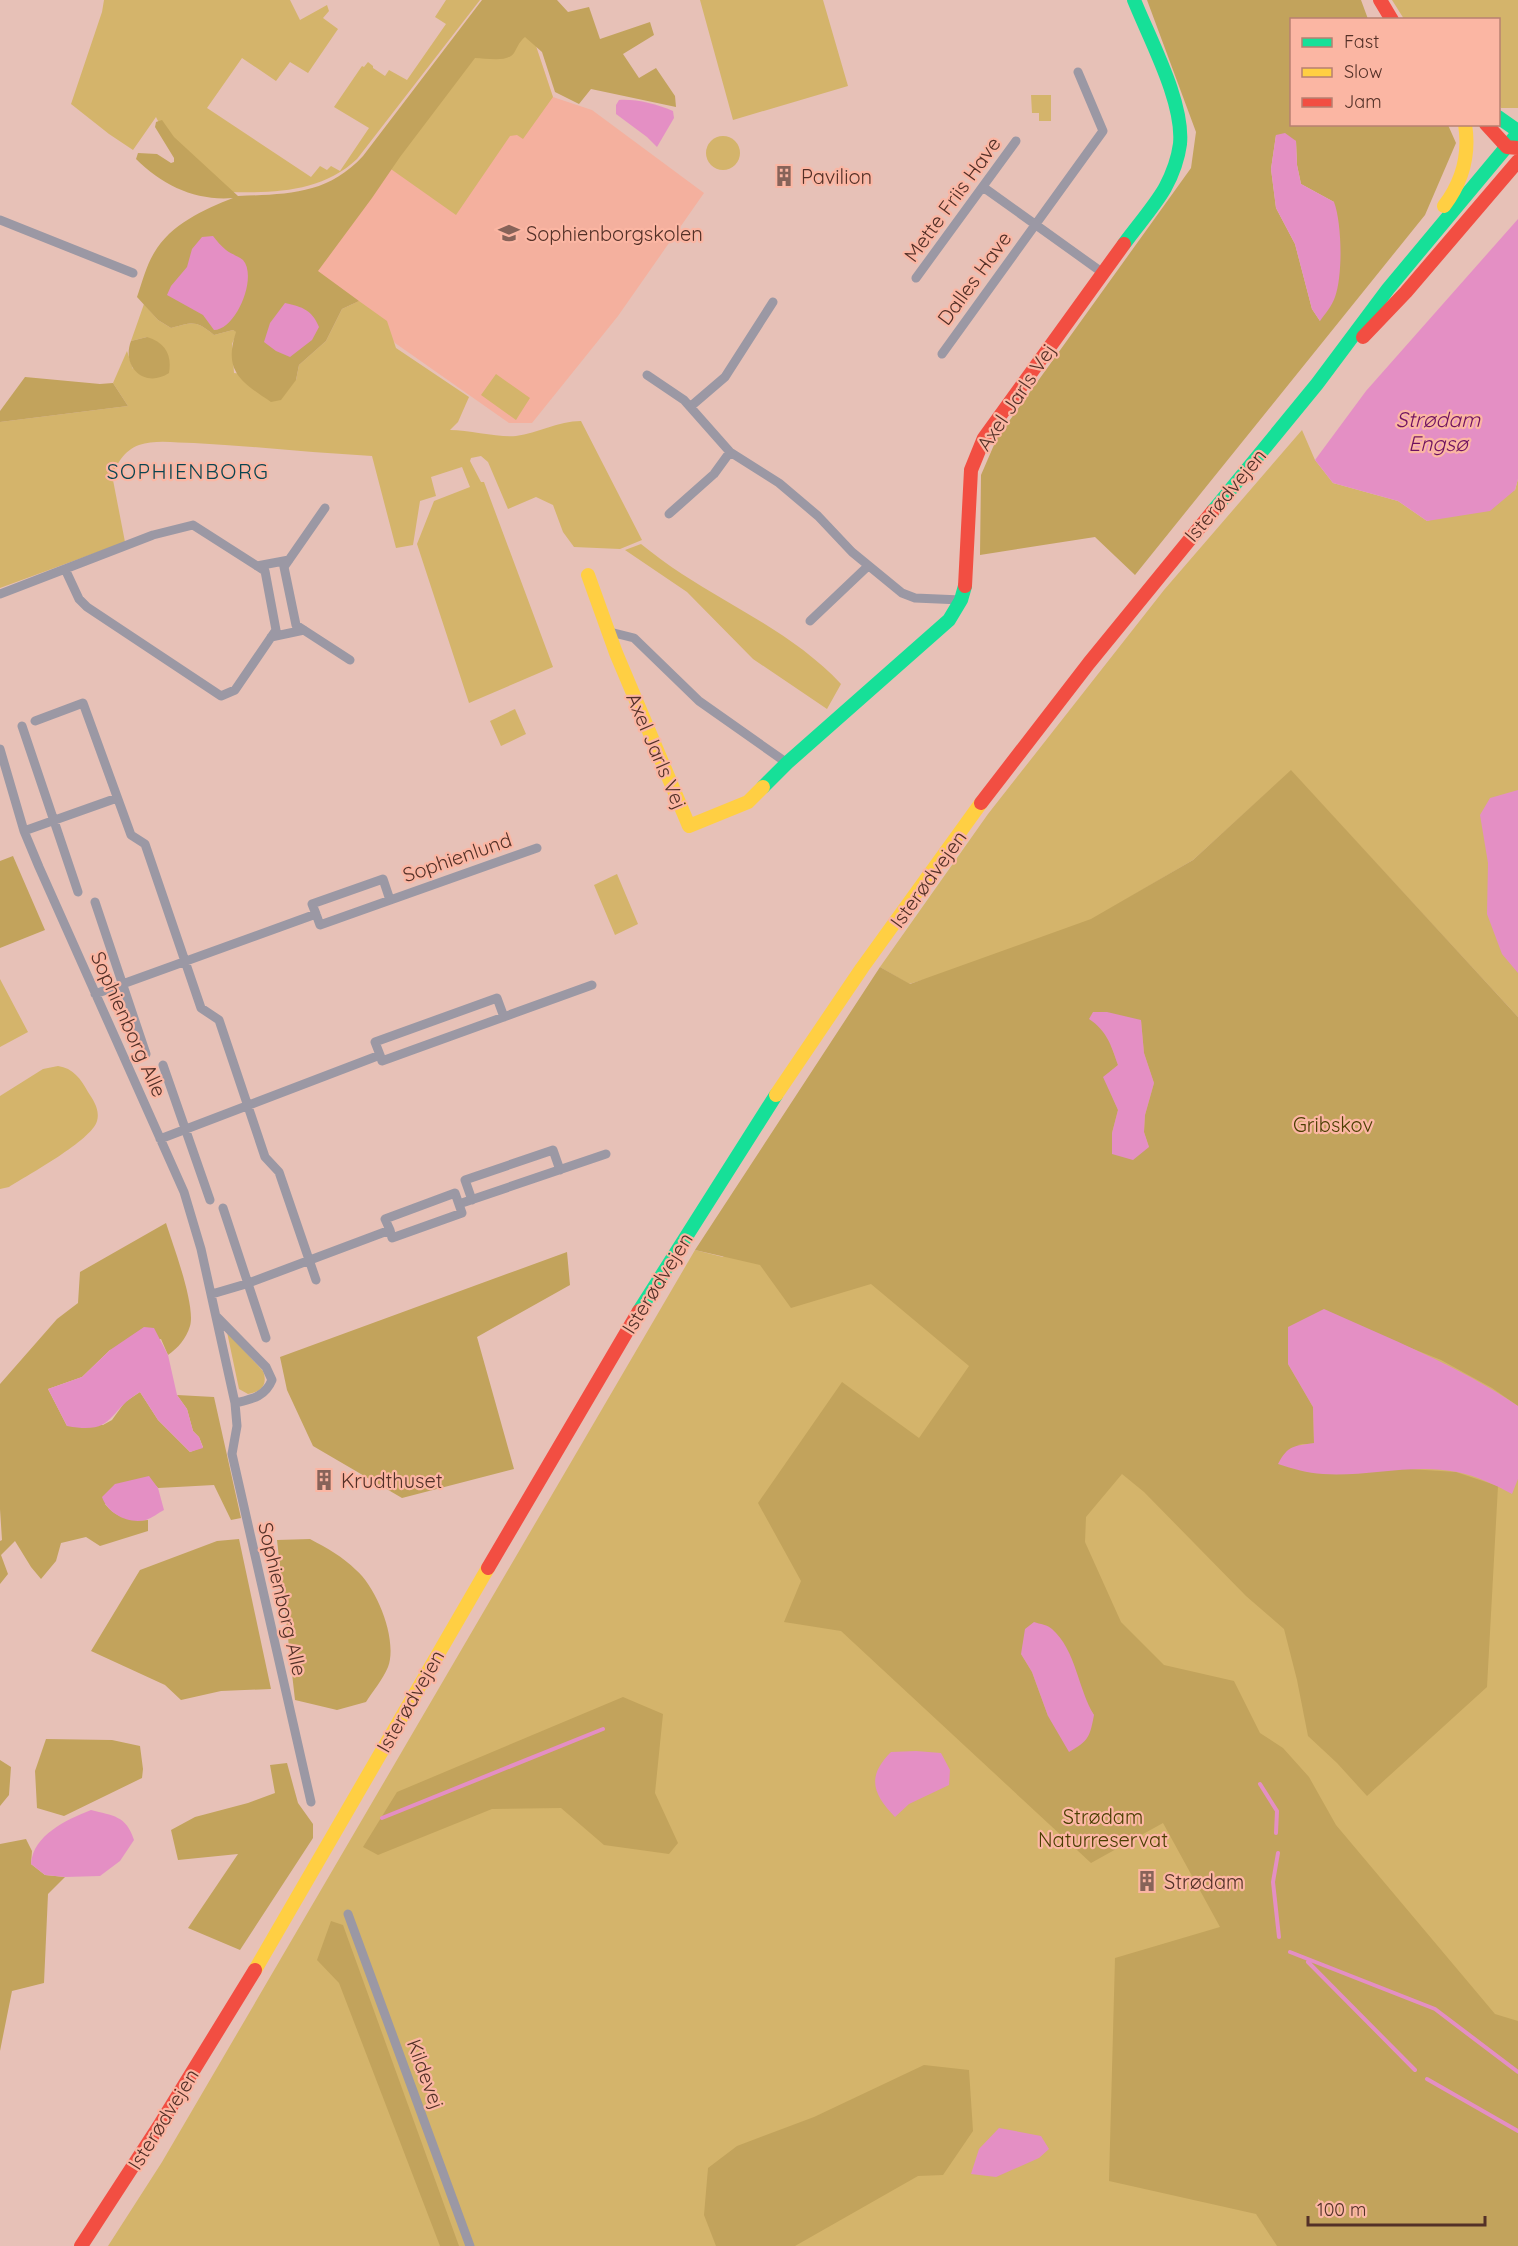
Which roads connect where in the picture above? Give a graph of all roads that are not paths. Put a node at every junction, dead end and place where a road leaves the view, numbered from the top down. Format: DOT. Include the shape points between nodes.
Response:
graph roads {
  1 [pos="1134,0"];
  2 [pos="1380,0"];
  3 [pos="1391,18"];
  4 [pos="1078,72"];
  5 [pos="1500,118"];
  6 [pos="1466,126"];
  7 [pos="1488,126"];
  8 [pos="1518,132"];
  9 [pos="1016,141"];
  10 [pos="1513,148"];
  11 [pos="1518,161"];
  12 [pos="983,187"];
  13 [pos="0,220"];
  14 [pos="1036,224"];
  15 [pos="133,273"];
  16 [pos="1103,273"];
  17 [pos="916,278"];
  18 [pos="773,302"];
  19 [pos="1369,312"];
  20 [pos="942,354"];
  21 [pos="647,375"];
  22 [pos="1321,379"];
  23 [pos="690,407"];
  24 [pos="730,452"];
  25 [pos="325,508"];
  26 [pos="669,514"];
  27 [pos="289,560"];
  28 [pos="257,566"];
  29 [pos="868,566"];
  30 [pos="65,569"];
  31 [pos="588,575"];
  32 [pos="0,594"];
  33 [pos="961,600"];
  34 [pos="810,621"];
  35 [pos="304,630"];
  36 [pos="610,632"];
  37 [pos="271,637"];
  38 [pos="350,660"];
  39 [pos="35,721"];
  40 [pos="22,726"];
  41 [pos="0,749"];
  42 [pos="787,763"];
  43 [pos="117,798"];
  44 [pos="54,820"];
  45 [pos="24,831"];
  46 [pos="537,848"];
  47 [pos="78,892"];
  48 [pos="390,900"];
  49 [pos="95,902"];
  50 [pos="316,914"];
  51 [pos="186,961"];
  52 [pos="123,984"];
  53 [pos="592,985"];
  54 [pos="95,994"];
  55 [pos="504,1017"];
  56 [pos="146,1054"];
  57 [pos="380,1055"];
  58 [pos="163,1065"];
  59 [pos="247,1106"];
  60 [pos="185,1128"];
  61 [pos="160,1139"];
  62 [pos="606,1154"];
  63 [pos="560,1170"];
  64 [pos="210,1200"];
  65 [pos="472,1200"];
  66 [pos="459,1204"];
  67 [pos="223,1208"];
  68 [pos="390,1230"];
  69 [pos="309,1261"];
  70 [pos="316,1280"];
  71 [pos="246,1284"];
  72 [pos="212,1294"];
  73 [pos="217,1317"];
  74 [pos="266,1338"];
  75 [pos="236,1403"];
  76 [pos="311,1802"];
  77 [pos="348,1914"];
  78 [pos="81,2246"];
  79 [pos="470,2246"];
  1 -- 16 [label="main road, Axel Jarls Vej" via="1178,113 1180,141 1175,166 1164,189"];
  2 -- 3 [label="main road"];
  4 -- 14 [label="street, Dalles Have" via="1103,131"];
  5 -- 8 [label="main road"];
  6 -- 19 [label="main road" via="1469,147 1465,170 1453,195 1398,265"];
  7 -- 10 [label="main road"];
  8 -- 10 [label="main road, Isterødvejen"];
  9 -- 12 [label="street, Mette Friis Have"];
  10 -- 19 [label="main road, Isterødvejen"];
  11 -- 22 [label="main road, Isterødvejen" via="1406,292"];
  12 -- 14 [label="street, Dalles Have"];
  12 -- 17 [label="street, Mette Friis Have"];
  13 -- 15 [label="street"];
  14 -- 16 [label="street, Dalles Have"];
  14 -- 20 [label="street, Dalles Have"];
  16 -- 33 [label="main road, Axel Jarls Vej" via="984,438 971,470"];
  18 -- 23 [label="street" via="725,377"];
  19 -- 22 [label="main road, Isterødvejen"];
  21 -- 23 [label="street"];
  22 -- 78 [label="main road, Isterødvejen" via="1056,704 946,852 787,1081 683,1239 551,1456 241,1992"];
  23 -- 24 [label="street"];
  24 -- 26 [label="street" via="714,474"];
  24 -- 29 [label="street" via="779,483"];
  25 -- 27 [label="street"];
  27 -- 28 [label="street"];
  27 -- 35 [label="street" via="284,567 296,625"];
  28 -- 30 [label="street" via="193,525 153,535"];
  28 -- 37 [label="street" via="265,572 276,630"];
  29 -- 33 [label="street" via="902,593 915,598"];
  29 -- 34 [label="street"];
  30 -- 32 [label="street"];
  30 -- 37 [label="street" via="87,607 221,696 235,690"];
  31 -- 36 [label="main road, Axel Jarls Vej"];
  33 -- 42 [label="main road, Axel Jarls Vej" via="949,620"];
  35 -- 37 [label="street"];
  35 -- 38 [label="street"];
  36 -- 42 [label="street" via="634,638 699,701"];
  36 -- 42 [label="main road, Axel Jarls Vej" via="689,826 748,802"];
  39 -- 43 [label="street" via="83,703"];
  40 -- 44 [label="street"];
  41 -- 45 [label="street, Sophienborg Alle"];
  43 -- 44 [label="street"];
  43 -- 51 [label="street" via="131,836 145,844"];
  44 -- 45 [label="street"];
  44 -- 47 [label="street"];
  45 -- 54 [label="street, Sophienborg Alle"];
  46 -- 48 [label="street, Sophienlund"];
  48 -- 50 [label="street, Sophienlund" via="320,925"];
  48 -- 50 [label="street, Sophienlund" via="382,879 312,904"];
  49 -- 52 [label="street"];
  50 -- 51 [label="street, Sophienlund"];
  51 -- 52 [label="street, Sophienlund"];
  51 -- 59 [label="street" via="201,1008 219,1020"];
  52 -- 54 [label="street, Sophienlund"];
  52 -- 56 [label="street"];
  53 -- 55 [label="street"];
  54 -- 61 [label="street, Sophienborg Alle"];
  55 -- 57 [label="street" via="382,1061"];
  55 -- 57 [label="street" via="497,998 375,1042"];
  57 -- 59 [label="street"];
  58 -- 60 [label="street"];
  59 -- 60 [label="street"];
  59 -- 69 [label="street" via="265,1157 279,1172"];
  60 -- 61 [label="street"];
  60 -- 64 [label="street"];
  61 -- 72 [label="street, Sophienborg Alle" via="184,1192"];
  62 -- 63 [label="street"];
  63 -- 65 [label="street"];
  63 -- 65 [label="street" via="553,1150 465,1180"];
  65 -- 66 [label="street"];
  66 -- 68 [label="street" via="462,1213 392,1238"];
  66 -- 68 [label="street" via="456,1193 385,1219"];
  67 -- 71 [label="street"];
  68 -- 69 [label="street"];
  69 -- 70 [label="street"];
  69 -- 71 [label="street"];
  71 -- 72 [label="street"];
  71 -- 74 [label="street"];
  72 -- 73 [label="street, Sophienborg Alle"];
  73 -- 75 [label="street, Sophienborg Alle"];
  73 -- 75 [label="street" via="266,1367 272,1380 266,1392"];
  75 -- 76 [label="street, Sophienborg Alle" via="232,1454"];
  77 -- 79 [label="street, Kildevej"];
}
